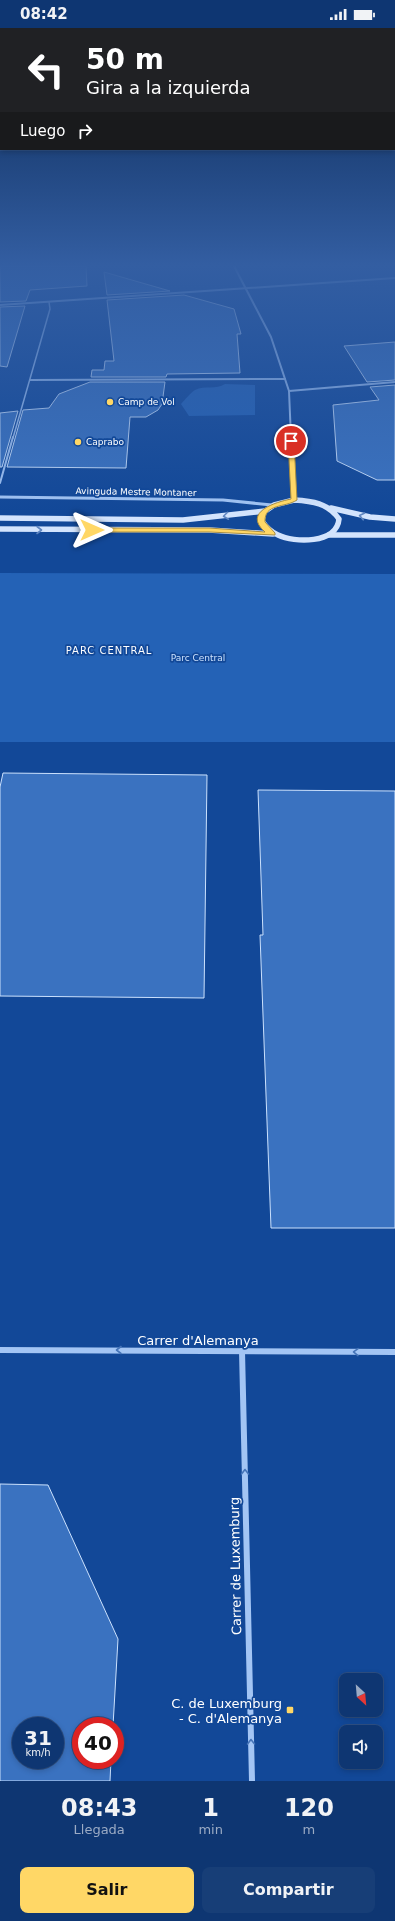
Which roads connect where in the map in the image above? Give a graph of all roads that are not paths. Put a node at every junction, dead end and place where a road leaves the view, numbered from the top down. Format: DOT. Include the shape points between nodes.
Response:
graph roads {
  1 [pos="39,348"];
  2 [pos="275,348"];
  3 [pos="285,379"];
  4 [pos="30,380"];
  5 [pos="395,382"];
  6 [pos="289,391"];
  7 [pos="0,484"];
  8 [pos="0,497"];
  9 [pos="294,500"];
  10 [pos="272,505"];
  11 [pos="329,508"];
  12 [pos="265,511"];
  13 [pos="0,518"];
  14 [pos="395,519"];
  15 [pos="0,530"];
  16 [pos="273,534"];
  17 [pos="329,535"];
  18 [pos="395,535"];
  19 [pos="0,1350"];
  20 [pos="242,1351"];
  21 [pos="395,1352"];
  22 [pos="252,1781"];
  1 -- 4 [label="lane"];
  2 -- 3 [label="street"];
  3 -- 4 [label="street"];
  3 -- 6 [label="street"];
  4 -- 7 [label="lane"];
  5 -- 6 [label="street"];
  6 -- 9 [label="street"];
  8 -- 10 [label="street, Avinguda Mestre Montaner" via="223,500"];
  9 -- 10 [label="street"];
  9 -- 11 [label="street" via="319,503"];
  10 -- 12 [label="street"];
  14 -- 11 [label="street, one-way" via="370,517"];
  11 -- 17 [label="street" via="339,518 335,530"];
  12 -- 13 [label="street, one-way" via="183,520"];
  12 -- 16 [label="street" via="261,516 262,522"];
  15 -- 16 [label="street, one-way" via="209,530"];
  16 -- 17 [label="street" via="301,541"];
  17 -- 18 [label="street"];
  20 -- 19 [label="street, Carrer d'Alemanya, one-way"];
  21 -- 20 [label="street, Carrer d'Alemanya, one-way"];
  22 -- 20 [label="street, Carrer de Luxemburg, one-way"];
}
